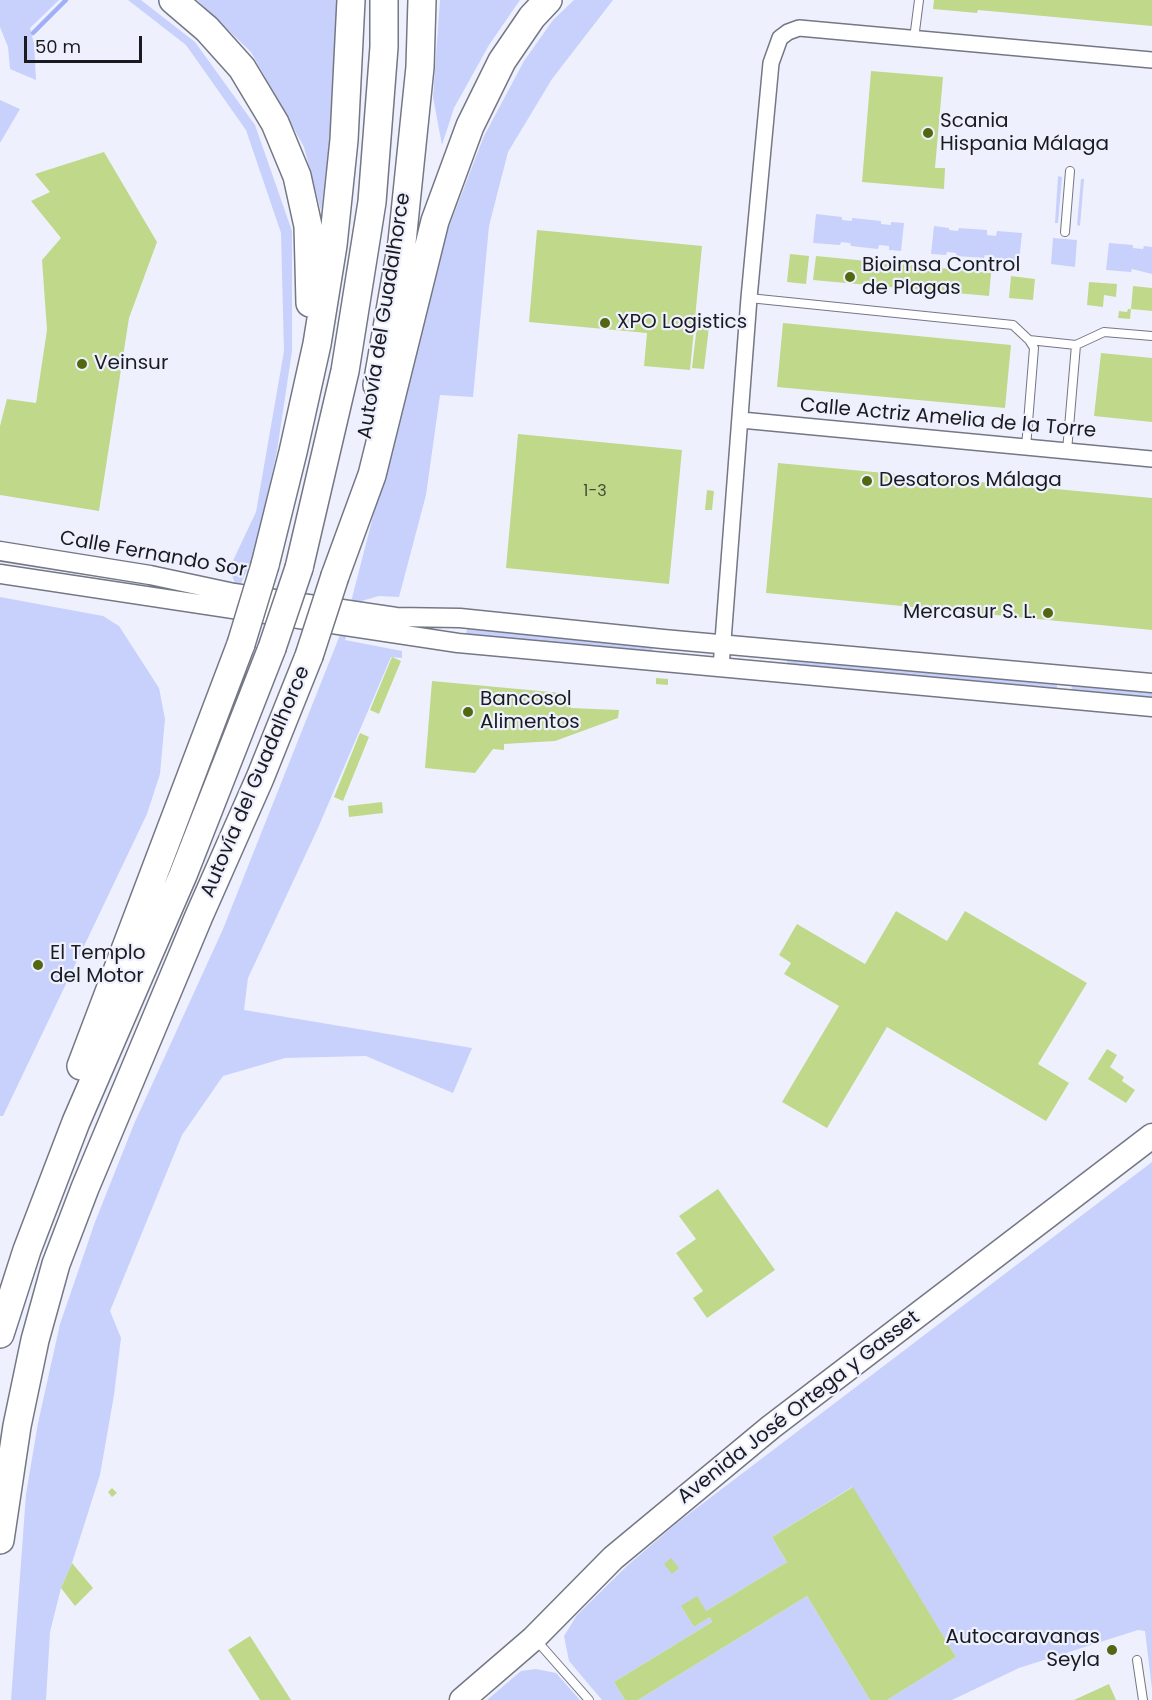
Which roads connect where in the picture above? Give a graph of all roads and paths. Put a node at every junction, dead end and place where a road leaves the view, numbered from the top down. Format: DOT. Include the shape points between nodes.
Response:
graph roads {
  1 [pos="173,0"];
  2 [pos="351,0"];
  3 [pos="384,0"];
  4 [pos="422,0"];
  5 [pos="919,0"];
  6 [pos="540,6"];
  7 [pos="914,39"];
  8 [pos="1152,60"];
  9 [pos="1070,171"];
  10 [pos="1065,232"];
  11 [pos="749,298"];
  12 [pos="1152,336"];
  13 [pos="1029,340"];
  14 [pos="1076,345"];
  15 [pos="741,420"];
  16 [pos="1026,447"];
  17 [pos="1067,451"];
  18 [pos="293,452"];
  19 [pos="1152,459"];
  20 [pos="0,551"];
  21 [pos="0,574"];
  22 [pos="335,576"];
  23 [pos="295,611"];
  24 [pos="721,643"];
  25 [pos="721,667"];
  26 [pos="1152,683"];
  27 [pos="1152,707"];
  28 [pos="1152,1136"];
  29 [pos="0,1333"];
  30 [pos="0,1540"];
  31 [pos="534,1638"];
  32 [pos="1137,1660"];
  33 [pos="462,1700"];
  34 [pos="590,1700"];
  35 [pos="1143,1700"];
  1 -- 18 [label="highway" via="207,29 242,68 275,123 297,176 308,226 311,295"];
  2 -- 18 [label="highway" via="344,140 333,245 317,344"];
  3 -- 29 [label="highway, Autovía del Guadalhorce, bridge" via="372,202 345,371 299,568 272,648 183,875 76,1122"];
  4 -- 22 [label="highway, Autovía del Guadalhorce" via="420,67 402,242 378,380"];
  5 -- 7 [label="lane"];
  6 -- 22 [label="highway" via="502,61 470,126 435,221 372,475"];
  7 -- 8 [label="street"];
  7 -- 11 [label="street" via="799,28 780,38 771,63"];
  9 -- 10 [label="lane"];
  11 -- 13 [label="lane" via="1013,325"];
  11 -- 15 [label="street"];
  12 -- 14 [label="lane" via="1104,332"];
  13 -- 14 [label="lane"];
  13 -- 16 [label="lane" via="1034,348"];
  14 -- 17 [label="lane"];
  15 -- 16 [label="street, Calle Actriz Amelia de la Torre"];
  15 -- 24 [label="street"];
  16 -- 17 [label="street, Calle Actriz Amelia de la Torre"];
  17 -- 19 [label="street, Calle Actriz Amelia de la Torre"];
  18 -- 29 [label="highway, bridge" via="241,644 11,1255"];
  20 -- 23 [label="street, Calle Fernando Sor" via="234,593"];
  21 -- 23 [label="street, Calle Fernando Sor"];
  22 -- 30 [label="highway, Autovía del Guadalhorce, bridge" via="309,656 260,778 56,1264 17,1426"];
  23 -- 24 [label="street" via="460,618"];
  23 -- 25 [label="street" via="458,643"];
  24 -- 25 [label="street"];
  24 -- 26 [label="street"];
  25 -- 27 [label="street"];
  28 -- 31 [label="main road, Avenida José Ortega y Gasset" via="771,1426 613,1558"];
  31 -- 33 [label="main road, Avenida José Ortega y Gasset"];
  31 -- 34 [label="lane"];
  32 -- 35 [label="lane"];
}
